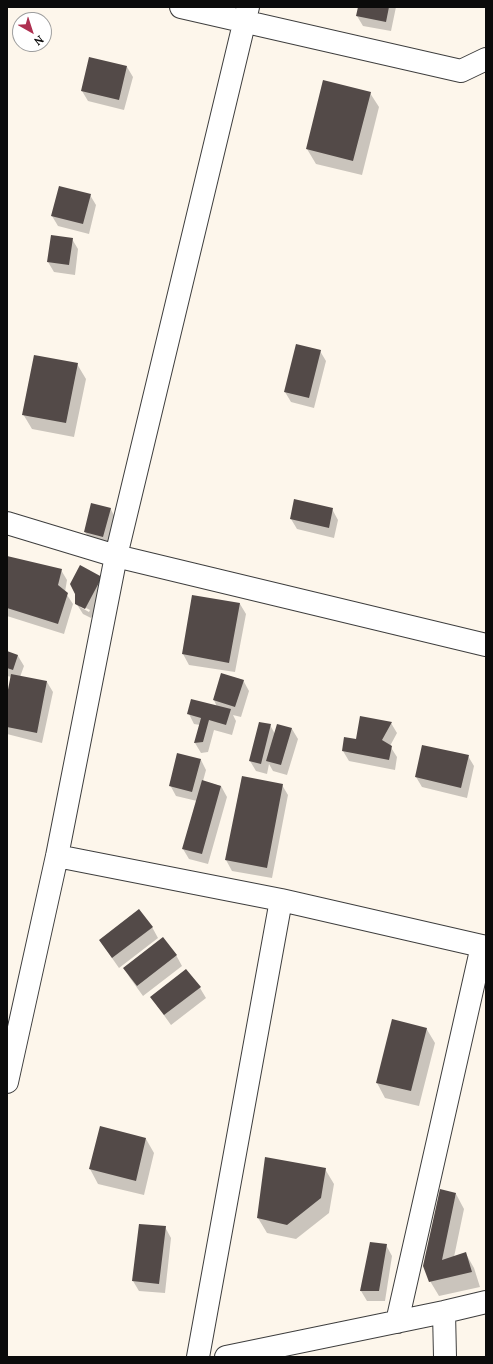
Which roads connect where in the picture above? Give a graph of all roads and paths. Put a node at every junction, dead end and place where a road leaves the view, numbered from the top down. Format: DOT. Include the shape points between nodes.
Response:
graph roads {
  1 [pos="181,7"];
  2 [pos="247,14"];
  3 [pos="486,59"];
  4 [pos="7,523"];
  5 [pos="116,556"];
  6 [pos="486,645"];
  7 [pos="57,856"];
  8 [pos="281,900"];
  9 [pos="484,947"];
  10 [pos="7,1082"];
  11 [pos="486,1302"];
  12 [pos="444,1312"];
  13 [pos="397,1322"];
  14 [pos="198,1357"];
  15 [pos="226,1357"];
  16 [pos="446,1357"];
  1 -- 2 [label="street"];
  2 -- 3 [label="street" via="461,71"];
  2 -- 5 [label="street"];
  4 -- 5 [label="street"];
  5 -- 6 [label="street"];
  5 -- 7 [label="street"];
  7 -- 8 [label="street"];
  7 -- 10 [label="street"];
  8 -- 9 [label="street"];
  8 -- 14 [label="street"];
  9 -- 13 [label="street"];
  11 -- 12 [label="street"];
  12 -- 13 [label="street"];
  12 -- 16 [label="street"];
  13 -- 15 [label="street"];
}
